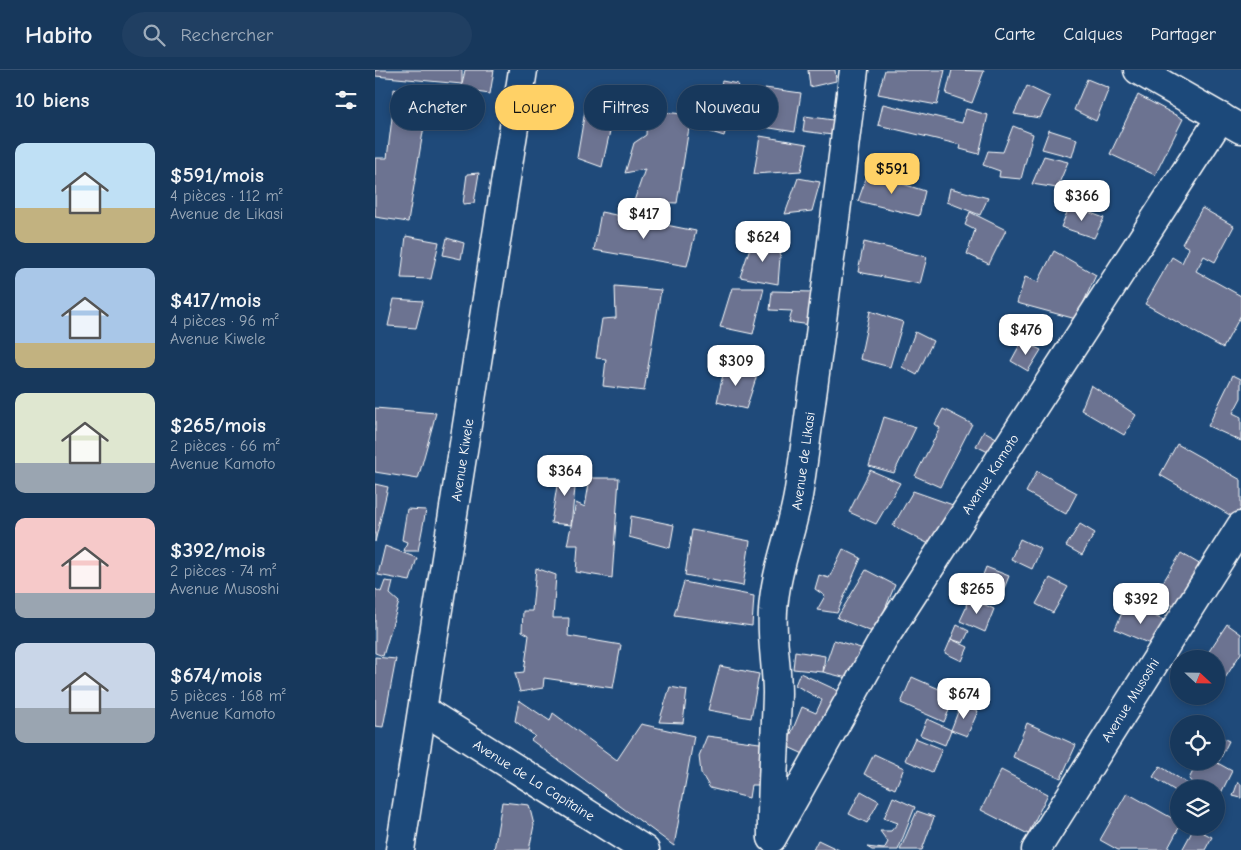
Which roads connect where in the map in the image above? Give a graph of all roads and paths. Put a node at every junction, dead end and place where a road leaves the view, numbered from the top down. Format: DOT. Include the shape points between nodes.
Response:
graph roads {
  1 [pos="523,70"];
  2 [pos="854,70"];
  3 [pos="1139,70"];
  4 [pos="1231,123"];
  5 [pos="1241,526"];
  6 [pos="423,710"];
  7 [pos="769,844"];
  8 [pos="400,850"];
  9 [pos="645,850"];
  10 [pos="1036,850"];
  1 -- 6 [label="street, Avenue Kiwele"];
  2 -- 7 [label="street, Avenue de Likasi" via="799,492 777,576 773,612 777,692"];
  3 -- 4 [label="street"];
  4 -- 7 [label="street, Avenue Kamoto" via="883,640"];
  5 -- 10 [label="street, Avenue Musoshi"];
  6 -- 8 [label="street, Avenue Kiwele"];
  6 -- 9 [label="street, Avenue de La Capitaine"];
}
